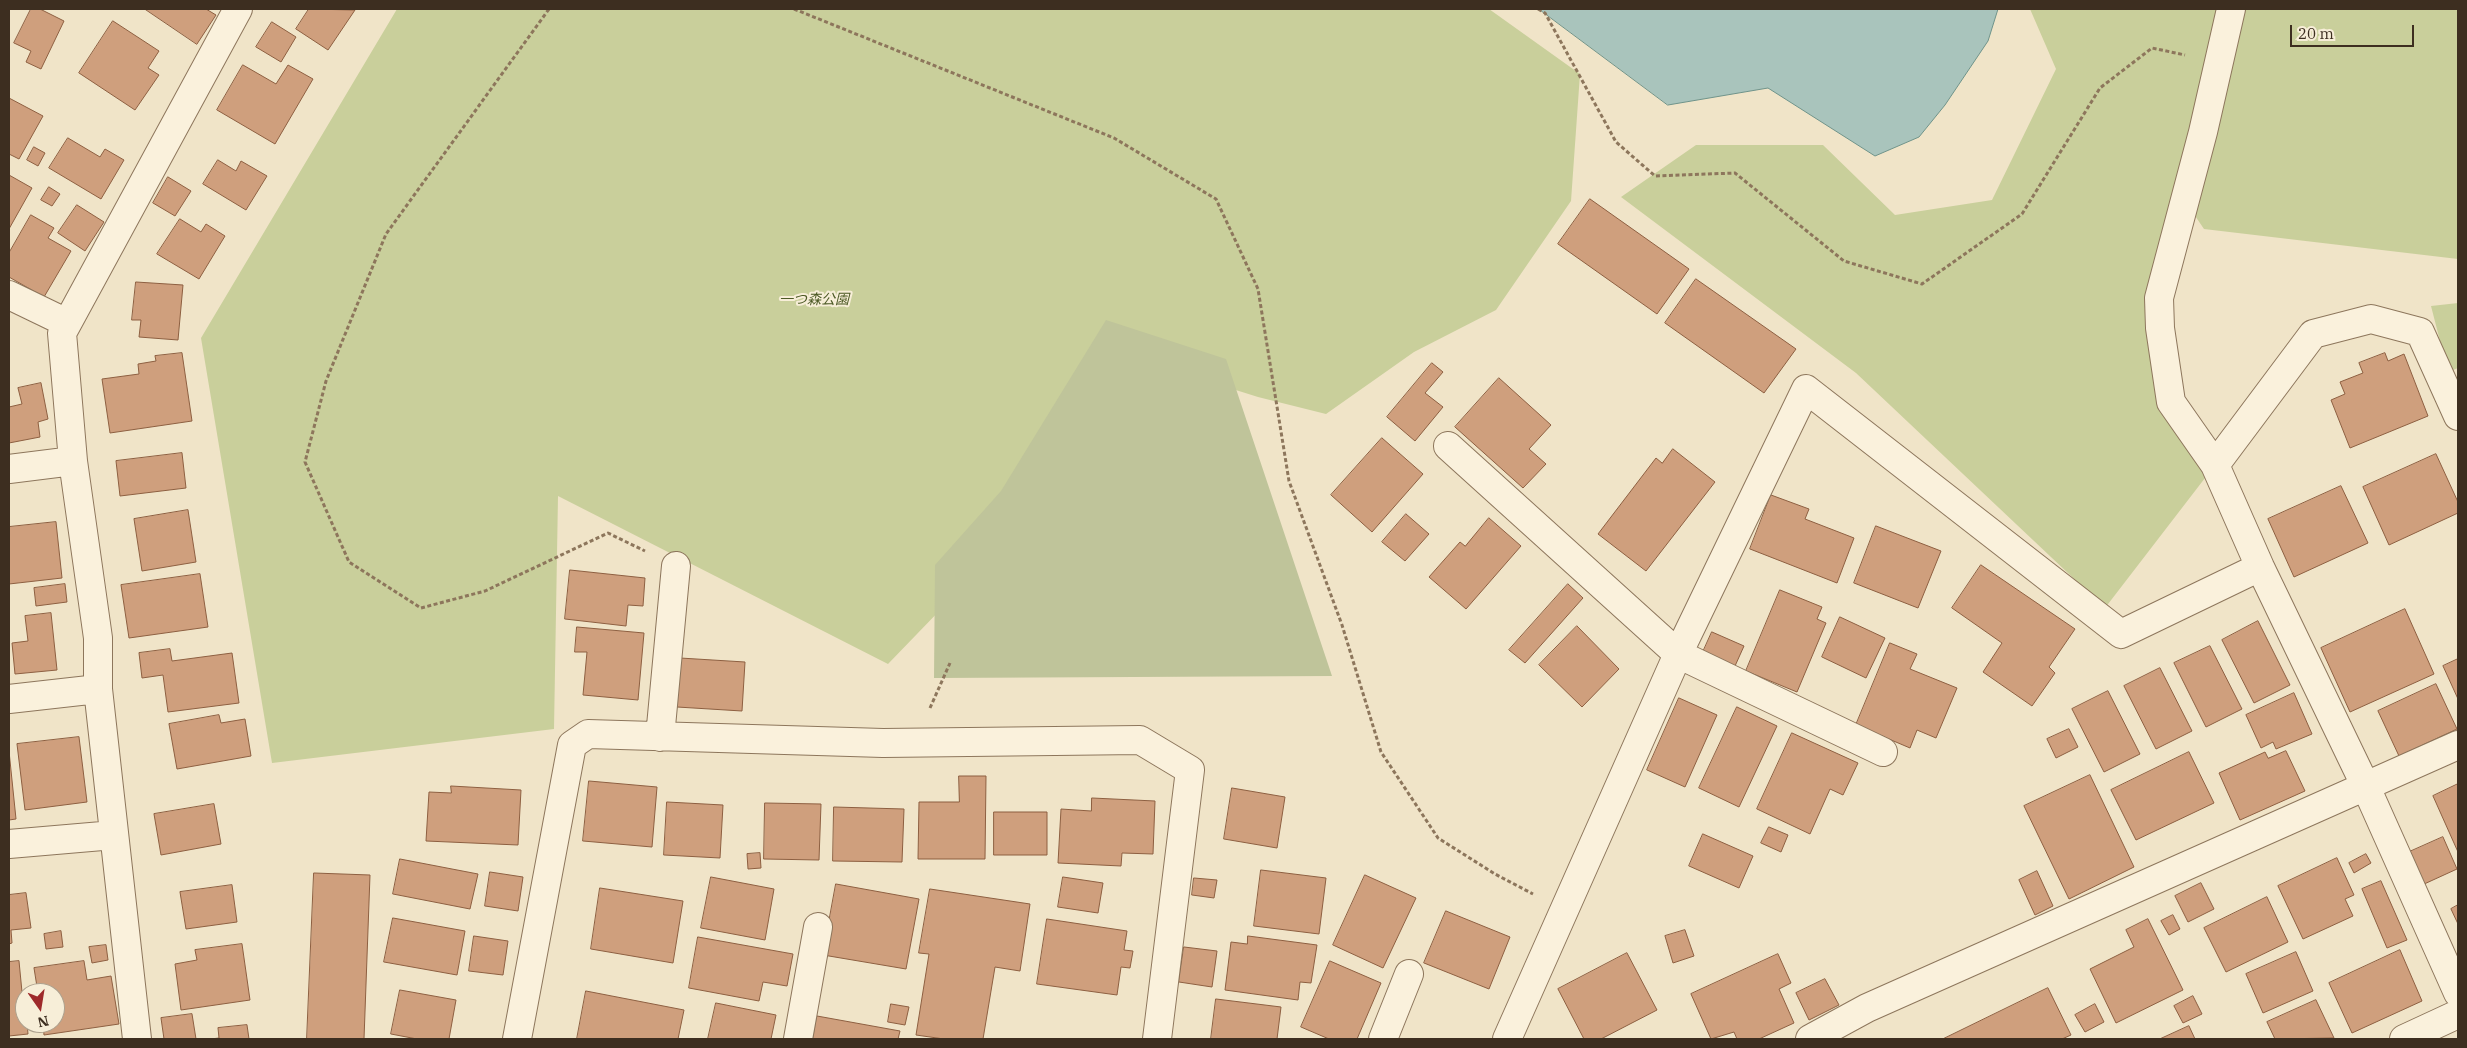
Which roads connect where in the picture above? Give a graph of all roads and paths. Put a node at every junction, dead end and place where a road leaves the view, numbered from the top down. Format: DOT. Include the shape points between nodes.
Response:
graph roads {
  1 [pos="238,9"];
  2 [pos="550,9"];
  3 [pos="794,9"];
  4 [pos="1538,9"];
  5 [pos="2231,9"];
  6 [pos="2218,62"];
  7 [pos="9,295"];
  8 [pos="67,323"];
  9 [pos="2458,416"];
  10 [pos="1448,446"];
  11 [pos="73,462"];
  12 [pos="2215,466"];
  13 [pos="9,469"];
  14 [pos="676,566"];
  15 [pos="2260,567"];
  16 [pos="1678,654"];
  17 [pos="950,663"];
  18 [pos="98,689"];
  19 [pos="9,699"];
  20 [pos="660,737"];
  21 [pos="920,742"];
  22 [pos="2458,744"];
  23 [pos="1883,752"];
  24 [pos="2366,787"];
  25 [pos="114,835"];
  26 [pos="9,844"];
  27 [pos="1563,909"];
  28 [pos="818,927"];
  29 [pos="1409,974"];
  30 [pos="2458,993"];
  31 [pos="2458,1014"];
  32 [pos="137,1039"];
  33 [pos="517,1039"];
  34 [pos="798,1039"];
  35 [pos="1157,1039"];
  36 [pos="1383,1039"];
  37 [pos="1507,1039"];
  38 [pos="1810,1039"];
  39 [pos="2404,1039"];
  1 -- 8 [label="street"];
  2 -- 14 [label="path" via="386,234 326,381 305,462 349,562 421,608 485,591 608,533"];
  3 -- 27 [label="path" via="1114,138 1216,199 1258,289 1289,481 1342,626 1381,752 1438,838 1495,874"];
  4 -- 6 [label="path" via="1545,13 1616,142 1655,176 1735,173 1844,261 1922,284 2022,214 2100,88 2152,48"];
  5 -- 6 [label="street"];
  6 -- 12 [label="street" via="2203,132 2158,298 2171,402"];
  7 -- 8 [label="street"];
  8 -- 11 [label="street" via="62,333"];
  9 -- 12 [label="street" via="2420,332 2371,319 2313,334"];
  10 -- 16 [label="street"];
  11 -- 13 [label="street"];
  11 -- 18 [label="street" via="98,638"];
  12 -- 15 [label="street"];
  14 -- 20 [label="street"];
  15 -- 16 [label="street" via="2120,634 1806,389"];
  15 -- 24 [label="street"];
  16 -- 23 [label="street"];
  16 -- 27 [label="street"];
  17 -- 21 [label="path"];
  18 -- 19 [label="street"];
  18 -- 25 [label="street"];
  20 -- 21 [label="street"];
  20 -- 33 [label="street" via="588,734 572,745"];
  21 -- 35 [label="street" via="1140,740 1190,770"];
  22 -- 24 [label="street"];
  24 -- 30 [label="street"];
  24 -- 38 [label="street" via="1867,1008"];
  25 -- 26 [label="street"];
  25 -- 32 [label="street"];
  27 -- 37 [label="street"];
  28 -- 34 [label="street"];
  29 -- 36 [label="street"];
  31 -- 39 [label="street"];
}
